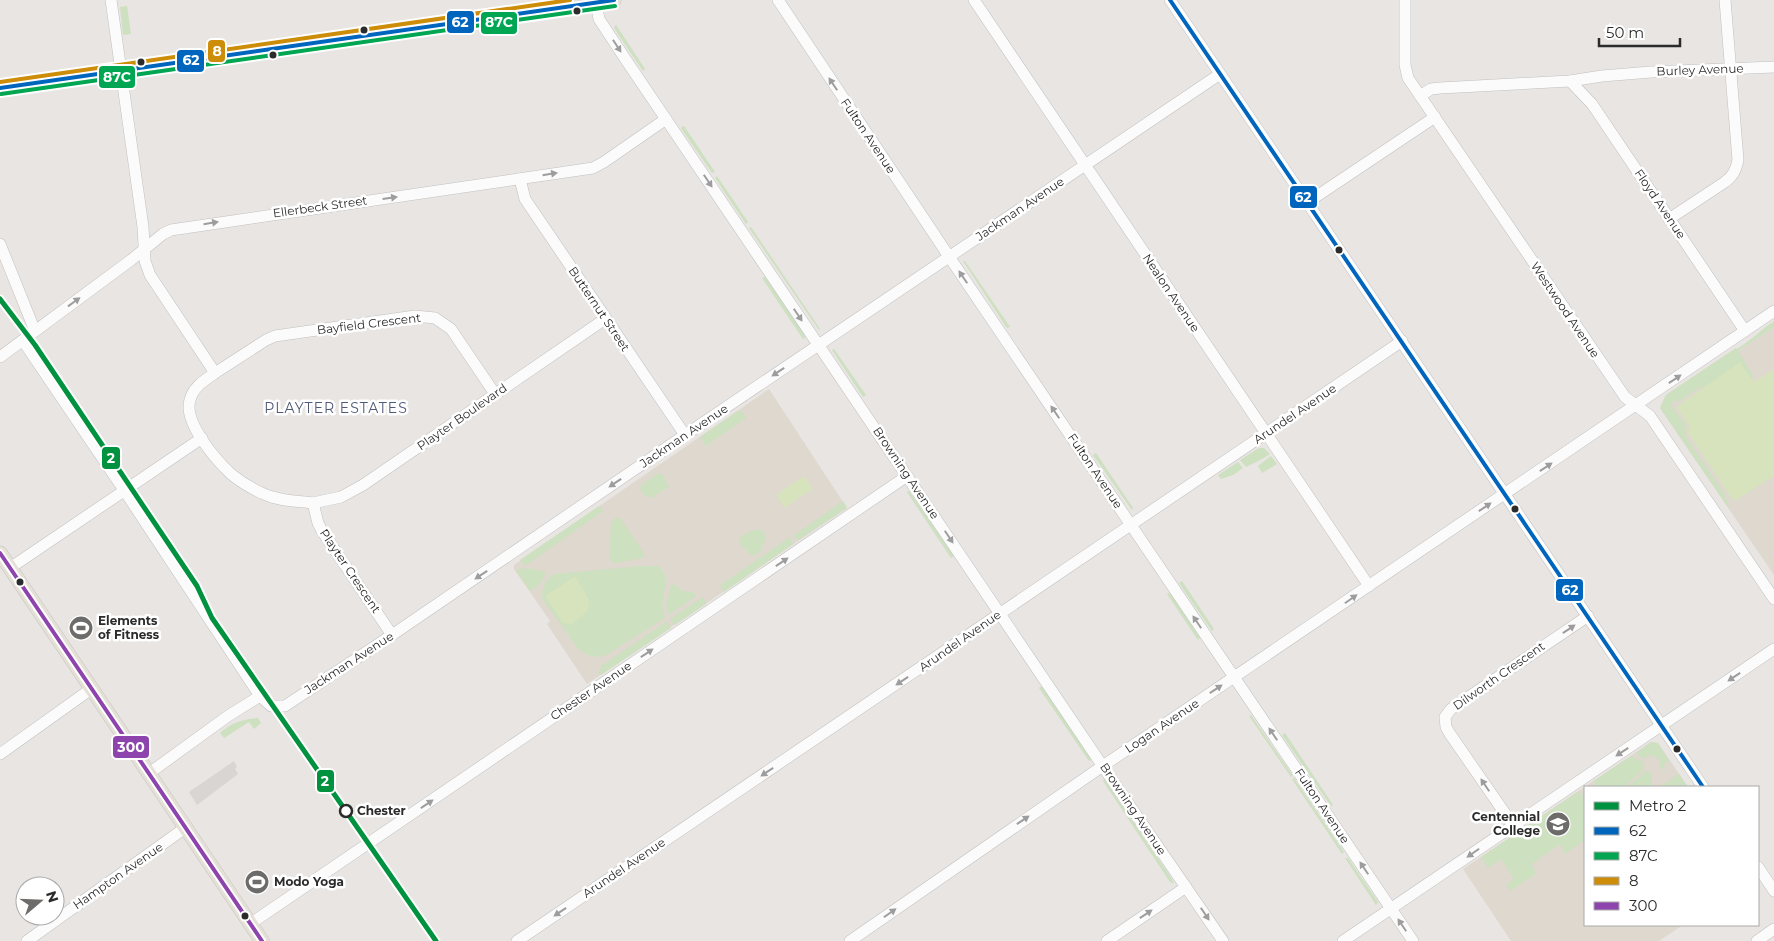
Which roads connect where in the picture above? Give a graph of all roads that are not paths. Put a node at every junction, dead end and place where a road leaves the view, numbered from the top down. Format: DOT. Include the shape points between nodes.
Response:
graph roads {
  1 [pos="111,0"];
  2 [pos="614,0"];
  3 [pos="778,0"];
  4 [pos="974,0"];
  5 [pos="1170,0"];
  6 [pos="1405,0"];
  7 [pos="1725,0"];
  8 [pos="596,3"];
  9 [pos="1774,67"];
  10 [pos="1730,69"];
  11 [pos="120,70"];
  12 [pos="1220,74"];
  13 [pos="1570,81"];
  14 [pos="0,88"];
  15 [pos="1420,96"];
  16 [pos="1435,118"];
  17 [pos="666,119"];
  18 [pos="1084,165"];
  19 [pos="520,179"];
  20 [pos="1308,202"];
  21 [pos="1670,219"];
  22 [pos="0,244"];
  23 [pos="144,249"];
  24 [pos="949,257"];
  25 [pos="1774,311"];
  26 [pos="605,318"];
  27 [pos="35,331"];
  28 [pos="1745,331"];
  29 [pos="23,341"];
  30 [pos="1402,341"];
  31 [pos="819,345"];
  32 [pos="0,357"];
  33 [pos="215,373"];
  34 [pos="496,394"];
  35 [pos="1635,406"];
  36 [pos="1266,434"];
  37 [pos="684,435"];
  38 [pos="202,438"];
  39 [pos="908,476"];
  40 [pos="124,490"];
  41 [pos="1505,494"];
  42 [pos="313,503"];
  43 [pos="1131,524"];
  44 [pos="0,553"];
  45 [pos="10,568"];
  46 [pos="1369,586"];
  47 [pos="1774,600"];
  48 [pos="1000,613"];
  49 [pos="1588,616"];
  50 [pos="392,635"];
  51 [pos="1774,649"];
  52 [pos="1234,676"];
  53 [pos="91,689"];
  54 [pos="260,696"];
  55 [pos="1662,725"];
  56 [pos="0,754"];
  57 [pos="1103,766"];
  58 [pos="148,774"];
  59 [pos="1702,786"];
  60 [pos="1513,825"];
  61 [pos="185,828"];
  62 [pos="1759,868"];
  63 [pos="1186,887"];
  64 [pos="1774,891"];
  65 [pos="1391,909"];
  66 [pos="250,924"];
  67 [pos="1774,929"];
  68 [pos="27,941"];
  69 [pos="262,941"];
  70 [pos="517,941"];
  71 [pos="850,941"];
  72 [pos="1107,941"];
  73 [pos="1223,941"];
  74 [pos="1343,941"];
  75 [pos="1413,941"];
  76 [pos="1757,941"];
  1 -- 11 [label="street"];
  2 -- 8 [label="main road"];
  24 -- 3 [label="street, Fulton Avenue, one-way"];
  4 -- 18 [label="street, Nealon Avenue"];
  5 -- 12 [label="street"];
  6 -- 15 [label="street, Westwood Avenue" via="1406,73"];
  7 -- 10 [label="street"];
  8 -- 11 [label="main road"];
  8 -- 17 [label="street, Browning Avenue, one-way" via="599,20"];
  9 -- 10 [label="street, Burley Avenue"];
  10 -- 13 [label="street, Burley Avenue" via="1611,75"];
  10 -- 21 [label="street" via="1738,160 1736,170 1725,182"];
  11 -- 14 [label="main road"];
  11 -- 23 [label="street"];
  12 -- 18 [label="street, Jackman Avenue"];
  12 -- 20 [label="street"];
  13 -- 15 [label="street, Burley Avenue" via="1430,89"];
  13 -- 21 [label="street, Floyd Avenue" via="1592,104"];
  15 -- 16 [label="street, Westwood Avenue"];
  16 -- 20 [label="street"];
  16 -- 35 [label="street, Westwood Avenue" via="1624,398"];
  19 -- 17 [label="street, Ellerbeck Street, one-way" via="593,168"];
  17 -- 31 [label="street, Browning Avenue, one-way"];
  18 -- 24 [label="street, Jackman Avenue"];
  18 -- 36 [label="street, Nealon Avenue"];
  23 -- 19 [label="street, Ellerbeck Street, one-way" via="163,234 182,227"];
  19 -- 26 [label="street, Butternut Street" via="525,199"];
  20 -- 30 [label="street"];
  21 -- 28 [label="street, Floyd Avenue"];
  22 -- 27 [label="street"];
  27 -- 23 [label="street, Ellerbeck Street, one-way"];
  23 -- 33 [label="street" via="150,274"];
  24 -- 31 [label="street, Jackman Avenue"];
  43 -- 24 [label="street, Fulton Avenue, one-way"];
  25 -- 28 [label="street, Logan Avenue"];
  26 -- 34 [label="street, Playter Boulevard"];
  26 -- 37 [label="street, Butternut Street"];
  27 -- 29 [label="street, Ellerbeck Street"];
  35 -- 28 [label="street, Logan Avenue, one-way"];
  29 -- 32 [label="street, Ellerbeck Street"];
  29 -- 40 [label="street"];
  30 -- 36 [label="street, Arundel Avenue"];
  30 -- 41 [label="street"];
  31 -- 37 [label="street, Jackman Avenue, one-way"];
  31 -- 39 [label="street, Browning Avenue"];
  33 -- 34 [label="street, Bayfield Crescent" via="275,336 415,316 435,318 450,329"];
  33 -- 38 [label="street" via="197,387 190,398 190,419"];
  34 -- 42 [label="street, Playter Boulevard" via="363,485 341,497"];
  41 -- 35 [label="street, Logan Avenue, one-way"];
  35 -- 47 [label="street, Westwood Avenue" via="1650,416"];
  36 -- 43 [label="street, Arundel Avenue"];
  36 -- 46 [label="street, Nealon Avenue"];
  37 -- 50 [label="street, Jackman Avenue, one-way"];
  38 -- 40 [label="street"];
  38 -- 42 [label="street" via="222,466 246,485 272,497"];
  39 -- 48 [label="street, Browning Avenue, one-way"];
  66 -- 39 [label="street, Chester Avenue, one-way"];
  40 -- 45 [label="street"];
  40 -- 54 [label="street"];
  46 -- 41 [label="street, Logan Avenue, one-way"];
  41 -- 49 [label="street"];
  42 -- 50 [label="street, Playter Crescent" via="322,531"];
  43 -- 48 [label="street, Arundel Avenue"];
  52 -- 43 [label="street, Fulton Avenue, one-way"];
  44 -- 45 [label="main road"];
  45 -- 53 [label="main road"];
  52 -- 46 [label="street, Logan Avenue, one-way"];
  48 -- 57 [label="street, Browning Avenue"];
  48 -- 70 [label="street, Arundel Avenue, one-way"];
  49 -- 55 [label="street"];
  60 -- 49 [label="street, Dilworth Crescent, one-way" via="1450,734 1445,717 1451,709"];
  50 -- 54 [label="street, Jackman Avenue" via="285,706 271,706"];
  51 -- 55 [label="street, one-way"];
  57 -- 52 [label="street, Logan Avenue, one-way"];
  65 -- 52 [label="street, Fulton Avenue, one-way"];
  53 -- 56 [label="street"];
  53 -- 58 [label="main road"];
  54 -- 58 [label="street"];
  55 -- 59 [label="street"];
  55 -- 60 [label="street, one-way"];
  57 -- 63 [label="street, Browning Avenue"];
  71 -- 57 [label="street, Logan Avenue, one-way"];
  58 -- 61 [label="main road"];
  60 -- 65 [label="street, one-way"];
  61 -- 66 [label="main road"];
  61 -- 68 [label="street, Hampton Avenue"];
  62 -- 64 [label="street"];
  72 -- 63 [label="street, one-way"];
  63 -- 73 [label="street, Browning Avenue, one-way"];
  65 -- 74 [label="street"];
  75 -- 65 [label="street, Fulton Avenue, one-way"];
  66 -- 69 [label="main road"];
  67 -- 76 [label="street"];
}
